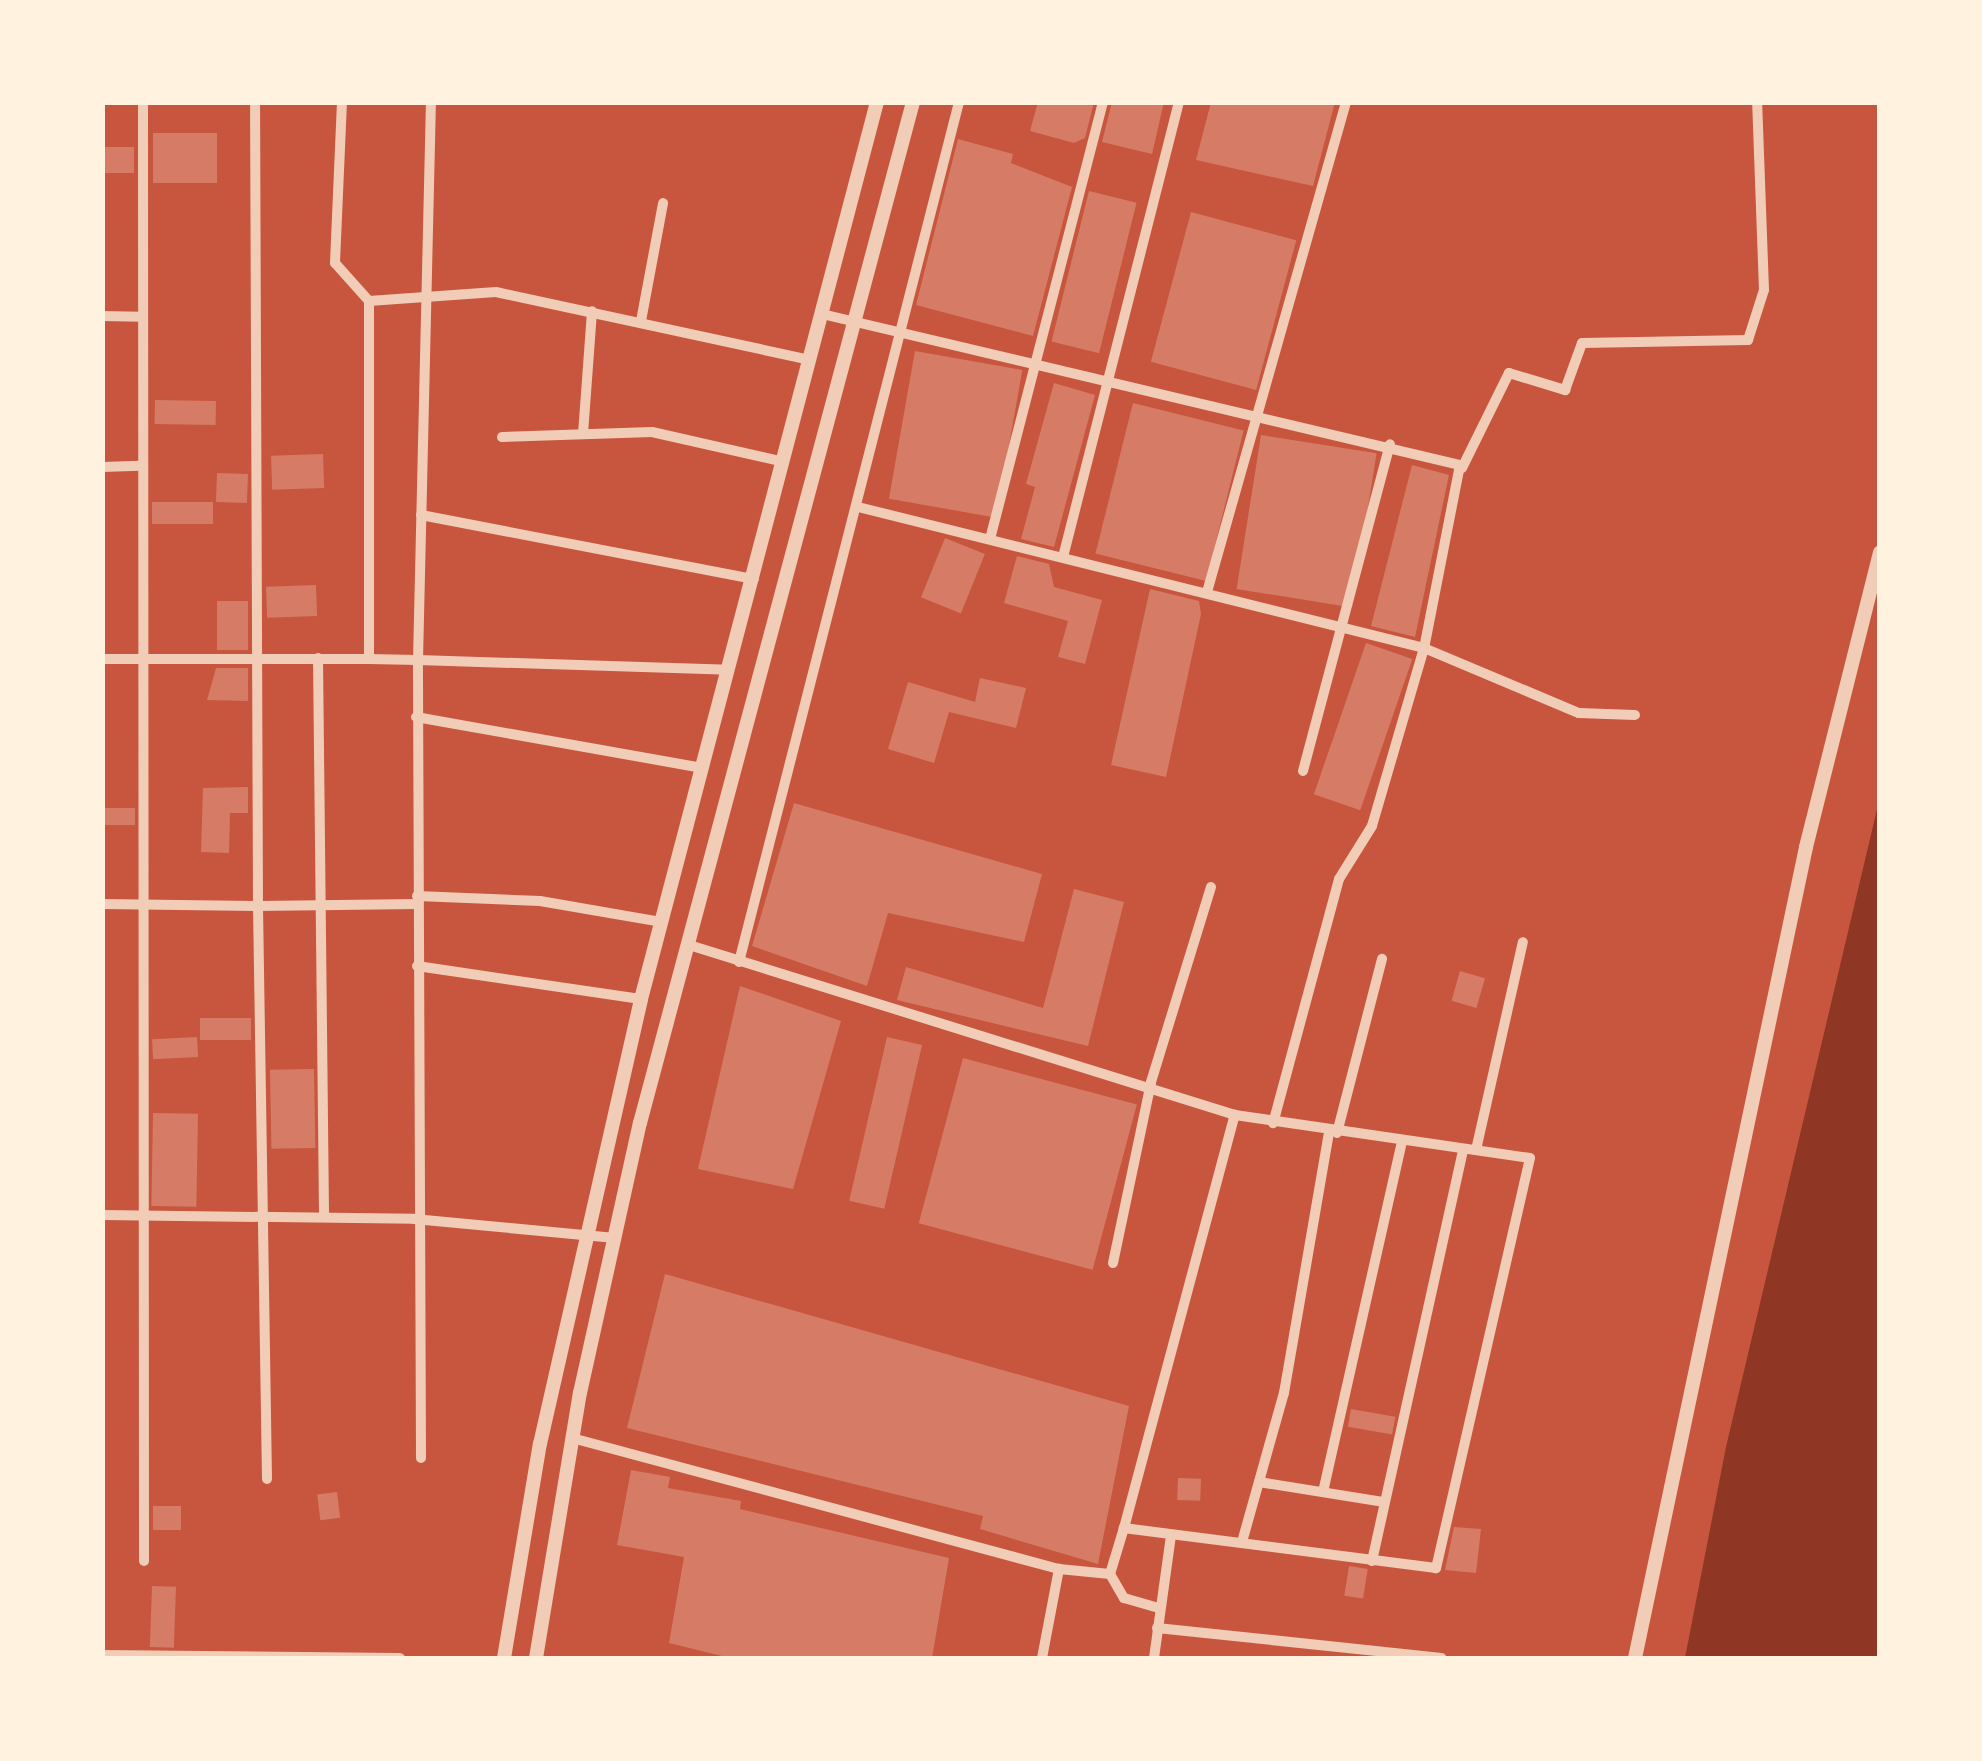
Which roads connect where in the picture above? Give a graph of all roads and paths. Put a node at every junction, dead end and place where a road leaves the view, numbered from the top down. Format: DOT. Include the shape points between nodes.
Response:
graph roads {
  1 [pos="143,102"];
  2 [pos="255,102"];
  3 [pos="342,102"];
  4 [pos="431,102"];
  5 [pos="877,102"];
  6 [pos="913,102"];
  7 [pos="959,102"];
  8 [pos="1102,102"];
  9 [pos="1179,102"];
  10 [pos="1346,102"];
  11 [pos="1757,102"];
  12 [pos="663,203"];
  13 [pos="425,295"];
  14 [pos="369,301"];
  15 [pos="592,311"];
  16 [pos="822,314"];
  17 [pos="102,316"];
  18 [pos="141,316"];
  19 [pos="641,321"];
  20 [pos="853,322"];
  21 [pos="899,333"];
  22 [pos="811,360"];
  23 [pos="1036,360"];
  24 [pos="1108,376"];
  25 [pos="1256,415"];
  26 [pos="583,434"];
  27 [pos="502,438"];
  28 [pos="1390,444"];
  29 [pos="784,462"];
  30 [pos="102,466"];
  31 [pos="140,466"];
  32 [pos="1462,468"];
  33 [pos="858,507"];
  34 [pos="421,515"];
  35 [pos="990,539"];
  36 [pos="1880,552"];
  37 [pos="1064,557"];
  38 [pos="754,578"];
  39 [pos="1208,592"];
  40 [pos="1340,626"];
  41 [pos="1424,648"];
  42 [pos="257,656"];
  43 [pos="318,658"];
  44 [pos="369,659"];
  45 [pos="102,660"];
  46 [pos="142,660"];
  47 [pos="418,660"];
  48 [pos="730,670"];
  49 [pos="1636,715"];
  50 [pos="416,717"];
  51 [pos="703,768"];
  52 [pos="1303,771"];
  53 [pos="1210,888"];
  54 [pos="417,900"];
  55 [pos="102,904"];
  56 [pos="143,904"];
  57 [pos="322,905"];
  58 [pos="258,906"];
  59 [pos="662,922"];
  60 [pos="1523,942"];
  61 [pos="689,945"];
  62 [pos="1382,959"];
  63 [pos="739,962"];
  64 [pos="417,966"];
  65 [pos="641,1000"];
  66 [pos="1149,1088"];
  67 [pos="1234,1115"];
  68 [pos="1273,1123"];
  69 [pos="1333,1133"];
  70 [pos="1402,1141"];
  71 [pos="1463,1148"];
  72 [pos="1476,1150"];
  73 [pos="261,1214"];
  74 [pos="102,1215"];
  75 [pos="324,1216"];
  76 [pos="147,1218"];
  77 [pos="414,1218"];
  78 [pos="592,1232"];
  79 [pos="615,1238"];
  80 [pos="1113,1263"];
  81 [pos="572,1438"];
  82 [pos="420,1458"];
  83 [pos="267,1479"];
  84 [pos="1258,1482"];
  85 [pos="1323,1492"];
  86 [pos="1384,1502"];
  87 [pos="1124,1528"];
  88 [pos="1171,1534"];
  89 [pos="1242,1542"];
  90 [pos="144,1561"];
  91 [pos="1372,1561"];
  92 [pos="1059,1569"];
  93 [pos="1110,1574"];
  94 [pos="1160,1608"];
  95 [pos="1157,1628"];
  96 [pos="102,1655"];
  97 [pos="400,1658"];
  98 [pos="504,1658"];
  99 [pos="536,1658"];
  100 [pos="1042,1658"];
  101 [pos="1154,1658"];
  102 [pos="1441,1658"];
  103 [pos="1635,1658"];
  1 -- 18 [label="street"];
  2 -- 42 [label="street"];
  3 -- 14 [label="street" via="334,264"];
  4 -- 13 [label="street"];
  5 -- 16 [label="street"];
  6 -- 20 [label="street"];
  7 -- 21 [label="street"];
  8 -- 23 [label="street"];
  9 -- 24 [label="street"];
  10 -- 25 [label="street"];
  11 -- 32 [label="street" via="1764,290 1748,340 1582,343 1565,390 1510,373"];
  12 -- 19 [label="street"];
  13 -- 14 [label="street"];
  13 -- 15 [label="street" via="496,292"];
  13 -- 34 [label="street"];
  14 -- 44 [label="street"];
  15 -- 19 [label="street"];
  15 -- 26 [label="street"];
  16 -- 20 [label="street"];
  16 -- 22 [label="street"];
  17 -- 18 [label="street"];
  18 -- 31 [label="street"];
  19 -- 22 [label="street"];
  20 -- 21 [label="street"];
  20 -- 61 [label="street"];
  21 -- 23 [label="street"];
  21 -- 33 [label="street"];
  22 -- 29 [label="street"];
  23 -- 24 [label="street"];
  23 -- 35 [label="street"];
  24 -- 25 [label="street"];
  24 -- 37 [label="street"];
  25 -- 28 [label="street"];
  25 -- 39 [label="street"];
  26 -- 27 [label="street"];
  26 -- 29 [label="street" via="671,434"];
  28 -- 32 [label="street"];
  28 -- 40 [label="street"];
  29 -- 38 [label="street"];
  30 -- 31 [label="street"];
  31 -- 46 [label="street"];
  32 -- 41 [label="street"];
  33 -- 35 [label="street"];
  33 -- 63 [label="street"];
  34 -- 38 [label="street"];
  34 -- 47 [label="street"];
  35 -- 37 [label="street"];
  36 -- 103 [label="street" via="1806,847"];
  37 -- 39 [label="street"];
  38 -- 48 [label="street"];
  39 -- 40 [label="street"];
  40 -- 41 [label="street"];
  40 -- 52 [label="street"];
  41 -- 49 [label="street" via="1580,713"];
  41 -- 68 [label="street" via="1372,826 1338,879"];
  42 -- 43 [label="street"];
  42 -- 46 [label="street"];
  42 -- 58 [label="street"];
  43 -- 44 [label="street"];
  43 -- 57 [label="street"];
  44 -- 47 [label="street"];
  45 -- 46 [label="street"];
  46 -- 56 [label="street"];
  47 -- 48 [label="street"];
  47 -- 50 [label="street"];
  48 -- 51 [label="street"];
  50 -- 51 [label="street"];
  50 -- 54 [label="street"];
  51 -- 59 [label="street"];
  53 -- 66 [label="street"];
  54 -- 57 [label="street"];
  54 -- 59 [label="street" via="540,901"];
  54 -- 64 [label="street"];
  55 -- 56 [label="street"];
  56 -- 58 [label="street"];
  56 -- 76 [label="street"];
  57 -- 58 [label="street"];
  57 -- 75 [label="street"];
  58 -- 73 [label="street"];
  59 -- 65 [label="street"];
  60 -- 72 [label="street"];
  61 -- 63 [label="street"];
  61 -- 79 [label="street"];
  62 -- 69 [label="street"];
  63 -- 66 [label="street"];
  64 -- 65 [label="street"];
  64 -- 77 [label="street"];
  65 -- 78 [label="street"];
  66 -- 67 [label="street"];
  66 -- 80 [label="street"];
  67 -- 68 [label="street"];
  67 -- 87 [label="street"];
  68 -- 69 [label="street"];
  69 -- 70 [label="street"];
  69 -- 84 [label="street" via="1284,1393"];
  70 -- 71 [label="street"];
  70 -- 85 [label="street"];
  71 -- 72 [label="street"];
  71 -- 86 [label="street"];
  72 -- 91 [label="street" via="1528,1156 1532,1168 1440,1564"];
  73 -- 75 [label="street"];
  73 -- 76 [label="street"];
  73 -- 83 [label="street"];
  74 -- 76 [label="street"];
  75 -- 77 [label="street"];
  76 -- 90 [label="street"];
  77 -- 78 [label="street"];
  77 -- 82 [label="street"];
  78 -- 79 [label="street"];
  78 -- 98 [label="street" via="540,1444"];
  79 -- 81 [label="street"];
  81 -- 92 [label="street"];
  81 -- 99 [label="street"];
  84 -- 85 [label="street"];
  84 -- 89 [label="street"];
  85 -- 86 [label="street"];
  86 -- 91 [label="street"];
  87 -- 88 [label="street"];
  87 -- 93 [label="street"];
  88 -- 89 [label="street"];
  88 -- 94 [label="street"];
  89 -- 91 [label="street"];
  92 -- 93 [label="street"];
  92 -- 100 [label="street"];
  93 -- 94 [label="street" via="1124,1598"];
  94 -- 95 [label="street"];
  95 -- 101 [label="street"];
  95 -- 102 [label="street"];
  96 -- 97 [label="street"];
}
